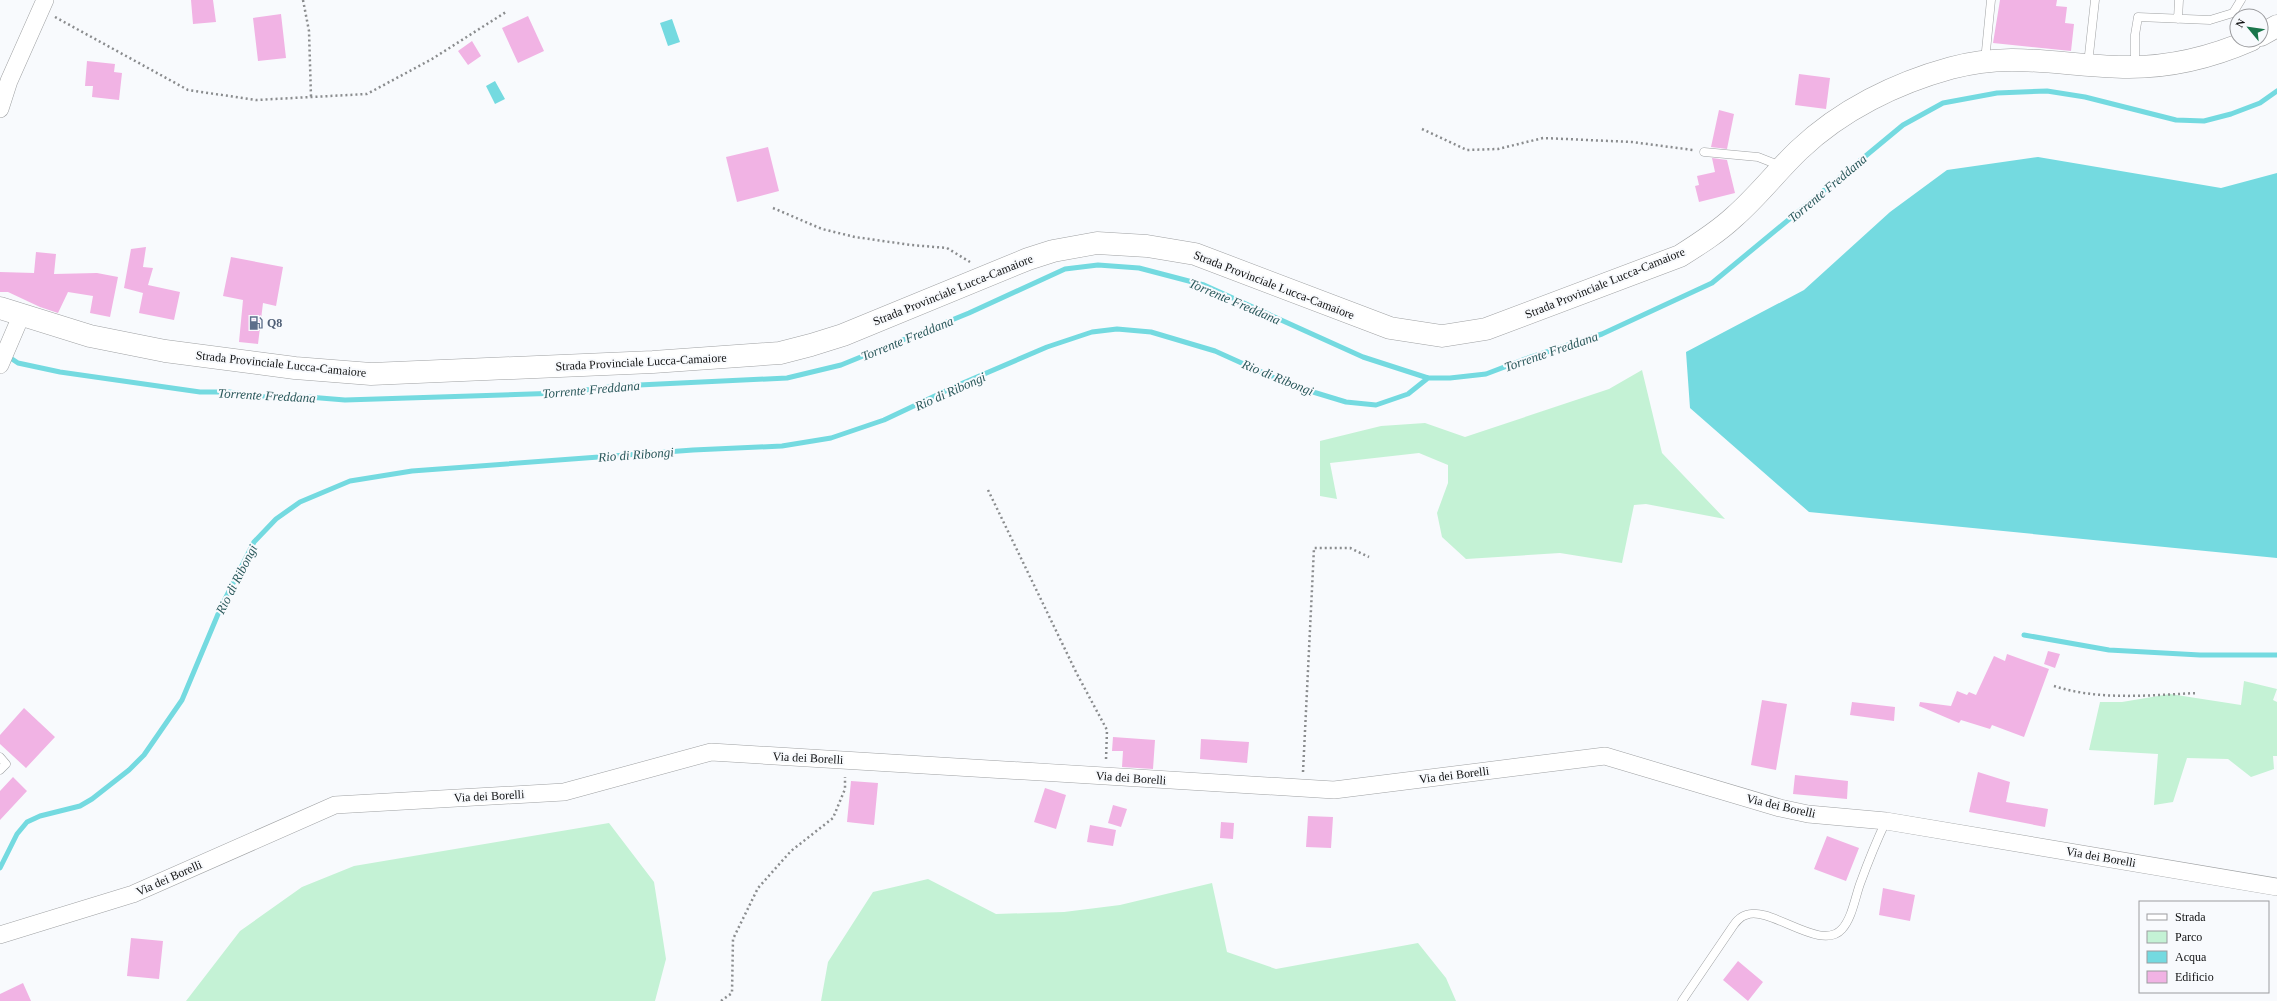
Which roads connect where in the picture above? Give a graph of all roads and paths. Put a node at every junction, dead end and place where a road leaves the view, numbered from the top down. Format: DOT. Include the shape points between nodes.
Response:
graph roads {
  1 [pos="304,0"];
  2 [pos="1991,0"];
  3 [pos="2095,0"];
  4 [pos="2179,0"];
  5 [pos="2241,0"];
  6 [pos="43,5"];
  7 [pos="506,12"];
  8 [pos="2178,19"];
  9 [pos="2232,48"];
  10 [pos="1985,62"];
  11 [pos="2088,64"];
  12 [pos="2134,67"];
  13 [pos="311,97"];
  14 [pos="0,109"];
  15 [pos="1422,129"];
  16 [pos="1704,152"];
  17 [pos="1783,166"];
  18 [pos="773,208"];
  19 [pos="986,276"];
  20 [pos="0,308"];
  21 [pos="18,325"];
  22 [pos="0,365"];
  23 [pos="988,490"];
  24 [pos="1369,557"];
  25 [pos="2054,686"];
  26 [pos="2198,693"];
  27 [pos="0,757"];
  28 [pos="847,761"];
  29 [pos="0,770"];
  30 [pos="1105,776"];
  31 [pos="1302,789"];
  32 [pos="1886,821"];
  33 [pos="2277,887"];
  34 [pos="0,935"];
  35 [pos="721,1001"];
  36 [pos="1682,1001"];
  1 -- 13 [label="path" via="309,31"];
  2 -- 10 [label="lane"];
  3 -- 11 [label="lane"];
  4 -- 8 [label="lane"];
  5 -- 8 [label="lane" via="2233,13 2226,16 2210,20"];
  6 -- 13 [label="path" via="188,90 256,100"];
  6 -- 14 [label="street" via="9,81"];
  7 -- 13 [label="path" via="432,59 366,94"];
  8 -- 12 [label="lane" via="2138,17"];
  9 -- 12 [label="main road, Strada Provinciale Lucca-Camaiore" via="2184,63"];
  10 -- 11 [label="main road, Strada Provinciale Lucca-Camaiore" via="2026,59"];
  10 -- 17 [label="main road, Strada Provinciale Lucca-Camaiore" via="1930,74 1864,102 1830,124"];
  11 -- 12 [label="main road, Strada Provinciale Lucca-Camaiore"];
  15 -- 16 [label="path" via="1467,150 1498,149 1543,138 1632,142"];
  16 -- 17 [label="lane" via="1758,157"];
  17 -- 19 [label="main road, Strada Provinciale Lucca-Camaiore" via="1735,216 1680,256 1565,301 1486,329 1464,333 1442,336 1390,328 1210,258 1180,250 1148,246 1097,243 1075,246 1028,259"];
  18 -- 19 [label="path" via="822,229 855,237 947,248 965,258"];
  19 -- 21 [label="main road, Strada Provinciale Lucca-Camaiore" via="843,335 811,345 780,352 653,362 372,374 230,360"];
  20 -- 21 [label="main road, Strada Provinciale Lucca-Camaiore"];
  21 -- 22 [label="street"];
  23 -- 30 [label="path" via="1077,674 1107,730"];
  24 -- 31 [label="path" via="1350,548 1314,548"];
  25 -- 26 [label="path" via="2124,696"];
  27 -- 29 [label="lane" via="6,764"];
  28 -- 30 [label="street, Via dei Borelli"];
  28 -- 34 [label="street, Via dei Borelli" via="711,752 564,792 335,805 133,894"];
  28 -- 35 [label="path" via="845,789 833,818 791,851 758,888 733,939 732,993"];
  30 -- 31 [label="street, Via dei Borelli"];
  31 -- 32 [label="street, Via dei Borelli" via="1334,790 1605,756 1780,808 1808,814"];
  32 -- 33 [label="street, Via dei Borelli"];
  32 -- 36 [label="lane" via="1874,845 1850,915 1842,930 1823,936 1759,914 1748,914 1740,918 1731,929"];
}
